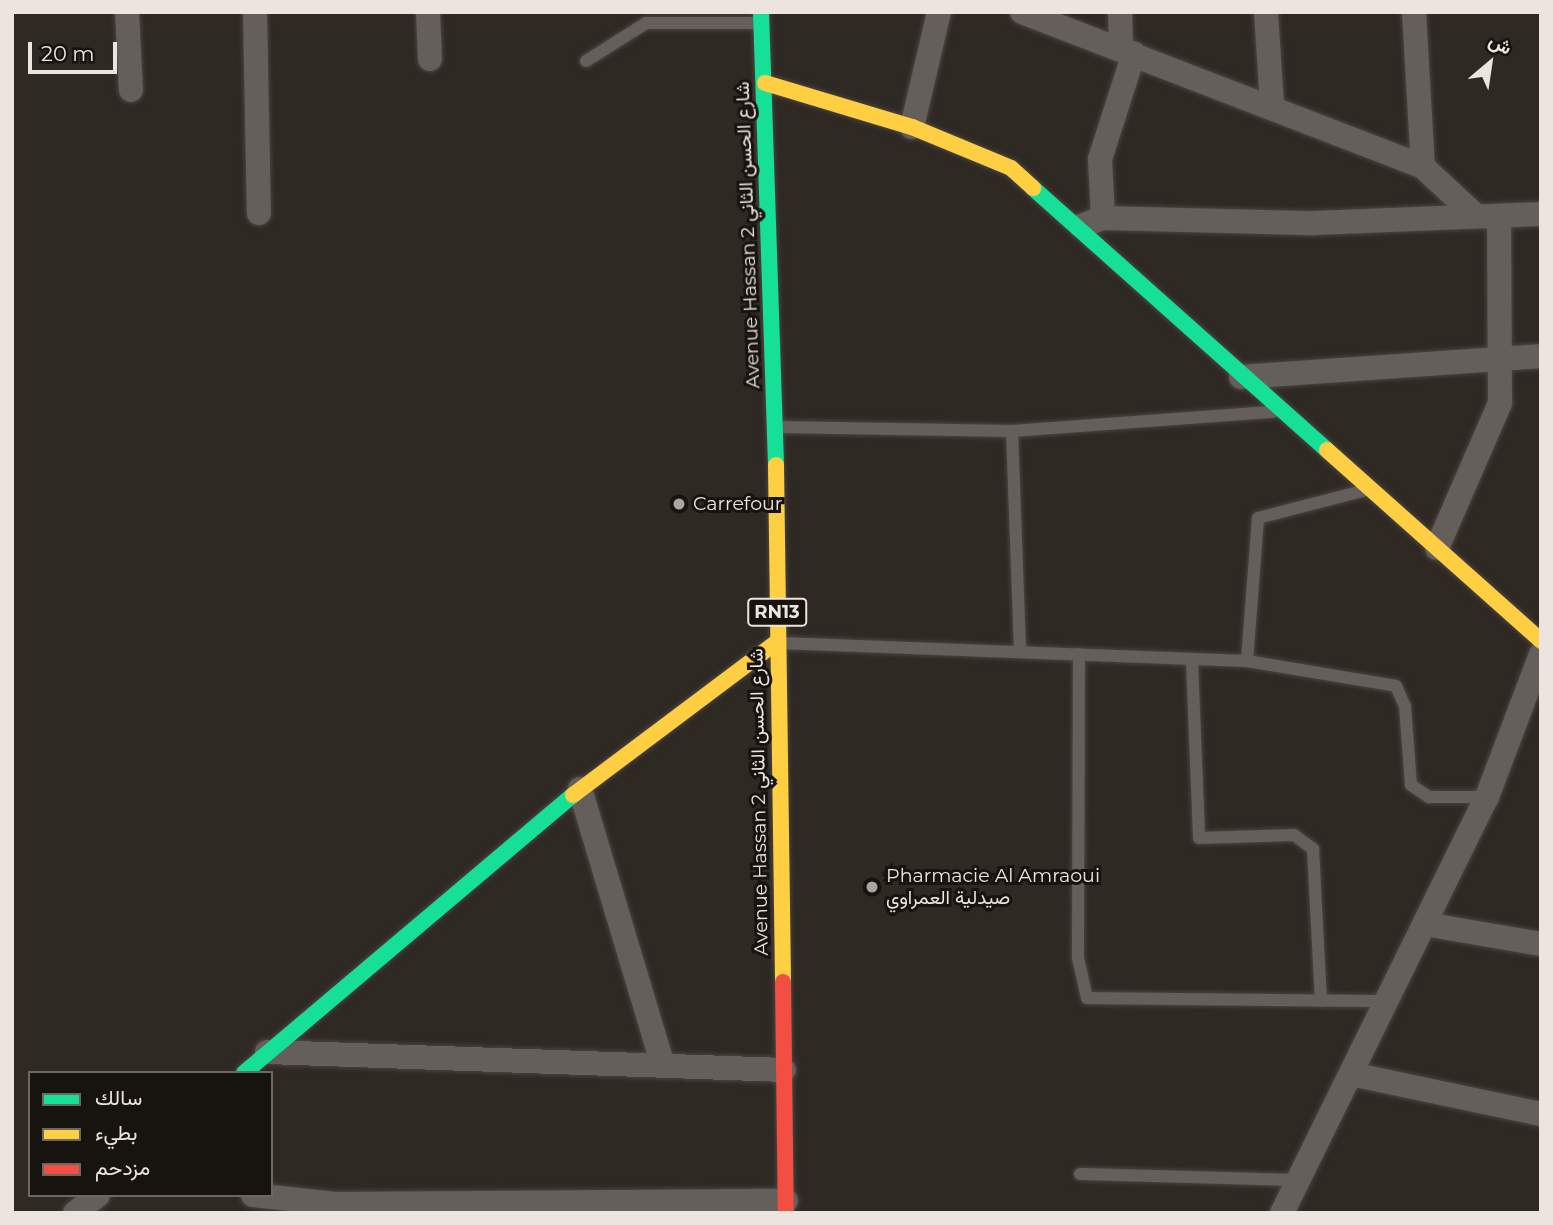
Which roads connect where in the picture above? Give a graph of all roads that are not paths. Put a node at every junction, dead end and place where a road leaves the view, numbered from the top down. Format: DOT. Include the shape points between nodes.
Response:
graph roads {
  1 [pos="127,12"];
  2 [pos="255,12"];
  3 [pos="428,12"];
  4 [pos="939,12"];
  5 [pos="1022,12"];
  6 [pos="1120,12"];
  7 [pos="1266,12"];
  8 [pos="1414,12"];
  9 [pos="761,18"];
  10 [pos="1128,50"];
  11 [pos="430,59"];
  12 [pos="586,61"];
  13 [pos="765,83"];
  14 [pos="131,90"];
  15 [pos="1272,104"];
  16 [pos="912,127"];
  17 [pos="1423,167"];
  18 [pos="259,213"];
  19 [pos="1474,214"];
  20 [pos="1541,214"];
  21 [pos="1499,216"];
  22 [pos="1092,222"];
  23 [pos="1541,356"];
  24 [pos="1503,358"];
  25 [pos="1241,377"];
  26 [pos="1281,411"];
  27 [pos="775,427"];
  28 [pos="1012,431"];
  29 [pos="1369,489"];
  30 [pos="1437,548"];
  31 [pos="1541,641"];
  32 [pos="777,642"];
  33 [pos="1020,652"];
  34 [pos="1079,654"];
  35 [pos="1541,654"];
  36 [pos="1192,661"];
  37 [pos="1248,661"];
  38 [pos="580,789"];
  39 [pos="1487,797"];
  40 [pos="1425,924"];
  41 [pos="1541,944"];
  42 [pos="1321,1001"];
  43 [pos="1387,1001"];
  44 [pos="267,1052"];
  45 [pos="663,1065"];
  46 [pos="784,1070"];
  47 [pos="246,1071"];
  48 [pos="1351,1074"];
  49 [pos="1541,1114"];
  50 [pos="1080,1174"];
  51 [pos="1298,1180"];
  52 [pos="95,1197"];
  53 [pos="264,1197"];
  54 [pos="786,1207"];
  55 [pos="75,1213"];
  56 [pos="1282,1213"];
  1 -- 14 [label="street"];
  2 -- 18 [label="street"];
  3 -- 11 [label="street"];
  4 -- 16 [label="street"];
  5 -- 10 [label="street"];
  6 -- 10 [label="street"];
  7 -- 15 [label="street"];
  8 -- 17 [label="street"];
  9 -- 12 [label="lane" via="646,23"];
  9 -- 13 [label="street, Avenue Hassan 2 شارع الحسن الثاني / RN13"];
  10 -- 15 [label="street"];
  10 -- 22 [label="street" via="1100,159"];
  13 -- 16 [label="street"];
  13 -- 27 [label="street, Avenue Hassan 2 شارع الحسن الثاني / RN13"];
  15 -- 17 [label="street"];
  16 -- 22 [label="street" via="1012,168"];
  17 -- 19 [label="street"];
  19 -- 21 [label="street"];
  19 -- 22 [label="street" via="1314,223"];
  20 -- 21 [label="street"];
  21 -- 24 [label="street"];
  22 -- 25 [label="street"];
  23 -- 24 [label="street"];
  24 -- 25 [label="street"];
  24 -- 30 [label="street" via="1500,403"];
  25 -- 26 [label="street"];
  26 -- 28 [label="lane"];
  26 -- 29 [label="street"];
  27 -- 28 [label="lane"];
  27 -- 32 [label="street, Avenue Hassan 2 شارع الحسن الثاني / RN13"];
  28 -- 33 [label="lane"];
  29 -- 30 [label="street"];
  29 -- 37 [label="lane" via="1258,518"];
  30 -- 31 [label="street"];
  32 -- 33 [label="lane"];
  32 -- 38 [label="street"];
  32 -- 46 [label="street, Avenue Hassan 2 شارع الحسن الثاني / RN13"];
  33 -- 34 [label="lane"];
  34 -- 36 [label="lane"];
  34 -- 42 [label="lane" via="1079,958 1087,998"];
  35 -- 39 [label="street"];
  36 -- 37 [label="lane"];
  36 -- 42 [label="lane" via="1199,838 1294,835 1313,849"];
  37 -- 39 [label="lane" via="1396,686 1405,706 1411,785 1429,797"];
  38 -- 44 [label="street"];
  38 -- 45 [label="street"];
  39 -- 40 [label="street"];
  40 -- 41 [label="street"];
  40 -- 43 [label="street"];
  42 -- 43 [label="lane"];
  43 -- 48 [label="street"];
  44 -- 45 [label="street"];
  44 -- 47 [label="street"];
  45 -- 46 [label="street"];
  46 -- 54 [label="street, Avenue Hassan 2 شارع الحسن الثاني / RN13"];
  48 -- 49 [label="street"];
  48 -- 51 [label="street"];
  50 -- 51 [label="lane"];
  51 -- 56 [label="street"];
  52 -- 55 [label="street"];
  53 -- 54 [label="street" via="336,1204"];
}
